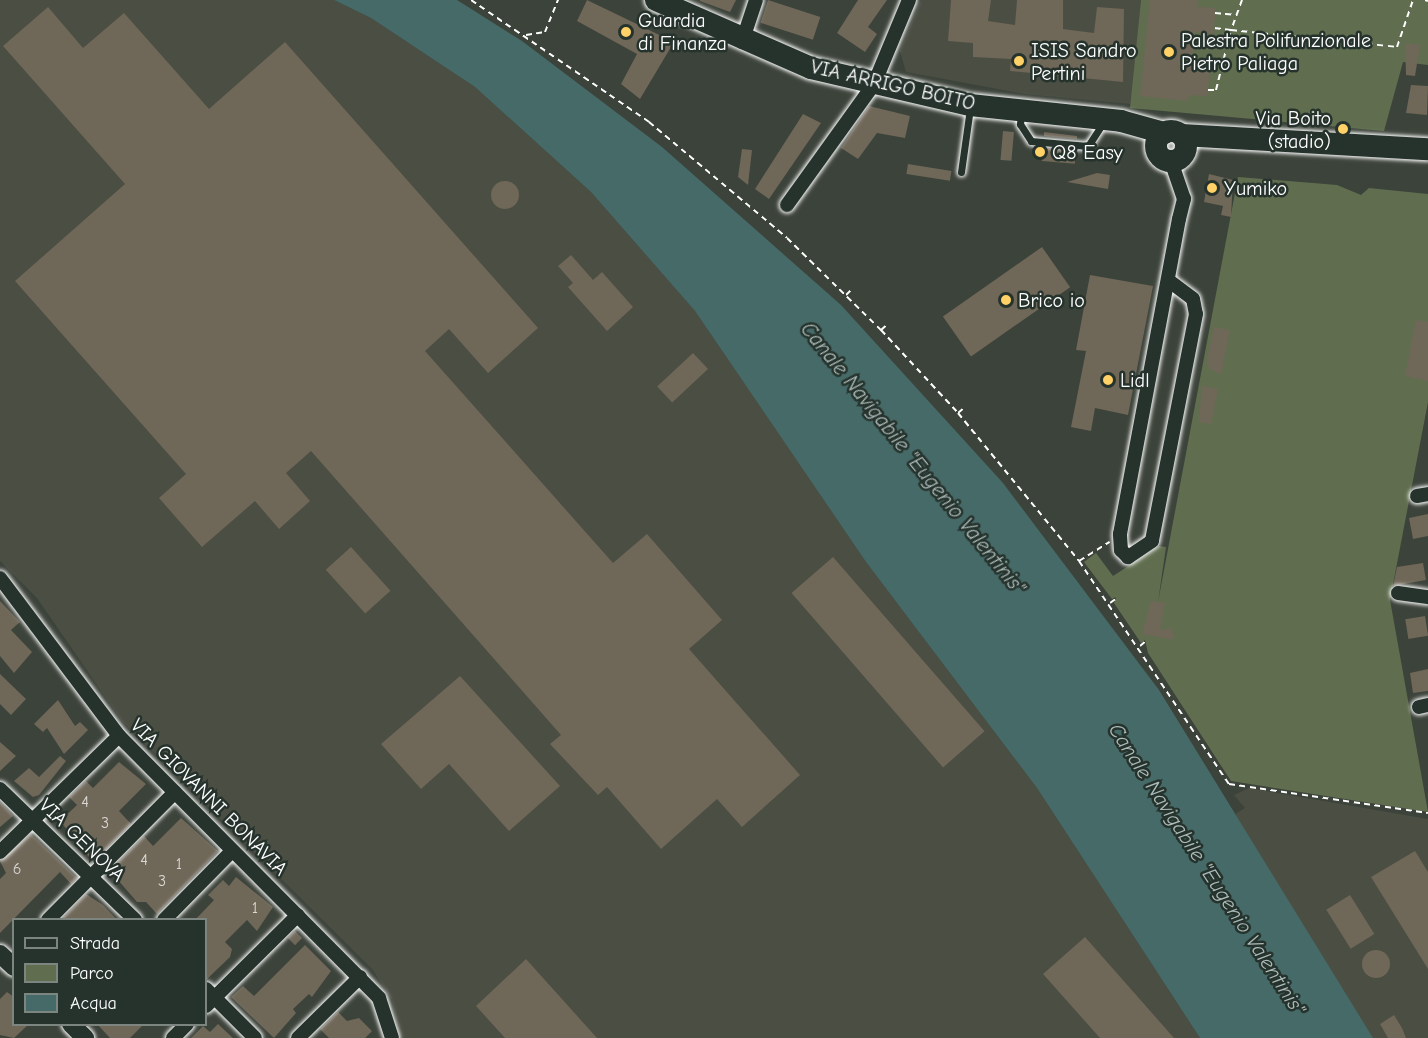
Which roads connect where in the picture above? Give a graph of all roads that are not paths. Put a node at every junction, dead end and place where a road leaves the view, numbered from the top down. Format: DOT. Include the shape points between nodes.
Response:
graph roads {
  1 [pos="656,0"];
  2 [pos="756,0"];
  3 [pos="909,0"];
  4 [pos="742,42"];
  5 [pos="874,84"];
  6 [pos="970,105"];
  7 [pos="1174,146"];
  8 [pos="1428,149"];
  9 [pos="961,172"];
  10 [pos="787,205"];
  11 [pos="1168,280"];
  12 [pos="0,578"];
  13 [pos="1398,592"];
  14 [pos="1428,597"];
  15 [pos="119,736"];
  16 [pos="0,789"];
  17 [pos="175,792"];
  18 [pos="33,819"];
  19 [pos="232,851"];
  20 [pos="0,852"];
  21 [pos="92,877"];
  22 [pos="298,915"];
  23 [pos="50,918"];
  24 [pos="133,918"];
  25 [pos="166,918"];
  26 [pos="360,977"];
  27 [pos="208,997"];
  28 [pos="73,1026"];
  29 [pos="185,1026"];
  30 [pos="85,1038"];
  31 [pos="173,1038"];
  32 [pos="255,1038"];
  33 [pos="298,1038"];
  34 [pos="392,1038"];
  1 -- 4 [label="main road, VIA ARRIGO BOITO"];
  2 -- 4 [label="street"];
  3 -- 5 [label="street"];
  4 -- 5 [label="main road, VIA ARRIGO BOITO"];
  5 -- 6 [label="main road, VIA ARRIGO BOITO"];
  5 -- 10 [label="street"];
  6 -- 7 [label="main road, VIA ARRIGO BOITO" via="1103,118"];
  6 -- 9 [label="lane"];
  7 -- 8 [label="main road, VIA ARRIGO BOITO"];
  7 -- 11 [label="street" via="1184,199"];
  11 -- 11 [label="street" via="1120,534 1120,550 1128,557 1152,541 1194,325 1193,299"];
  12 -- 15 [label="street, VIA GIOVANNI BONAVIA"];
  13 -- 14 [label="street"];
  15 -- 17 [label="street, VIA GIOVANNI BONAVIA"];
  15 -- 18 [label="street"];
  16 -- 18 [label="street, VIA GENOVA"];
  17 -- 19 [label="street, VIA GIOVANNI BONAVIA"];
  17 -- 21 [label="street"];
  18 -- 20 [label="street"];
  18 -- 21 [label="street, VIA GENOVA"];
  19 -- 22 [label="street, VIA GIOVANNI BONAVIA"];
  19 -- 25 [label="street"];
  21 -- 23 [label="street"];
  21 -- 24 [label="street, VIA GENOVA"];
  22 -- 26 [label="street, VIA GIOVANNI BONAVIA"];
  22 -- 27 [label="street"];
  26 -- 33 [label="street"];
  26 -- 34 [label="street, VIA GIOVANNI BONAVIA" via="380,998"];
  27 -- 32 [label="street"];
  28 -- 30 [label="street"];
  29 -- 31 [label="street"];
}
